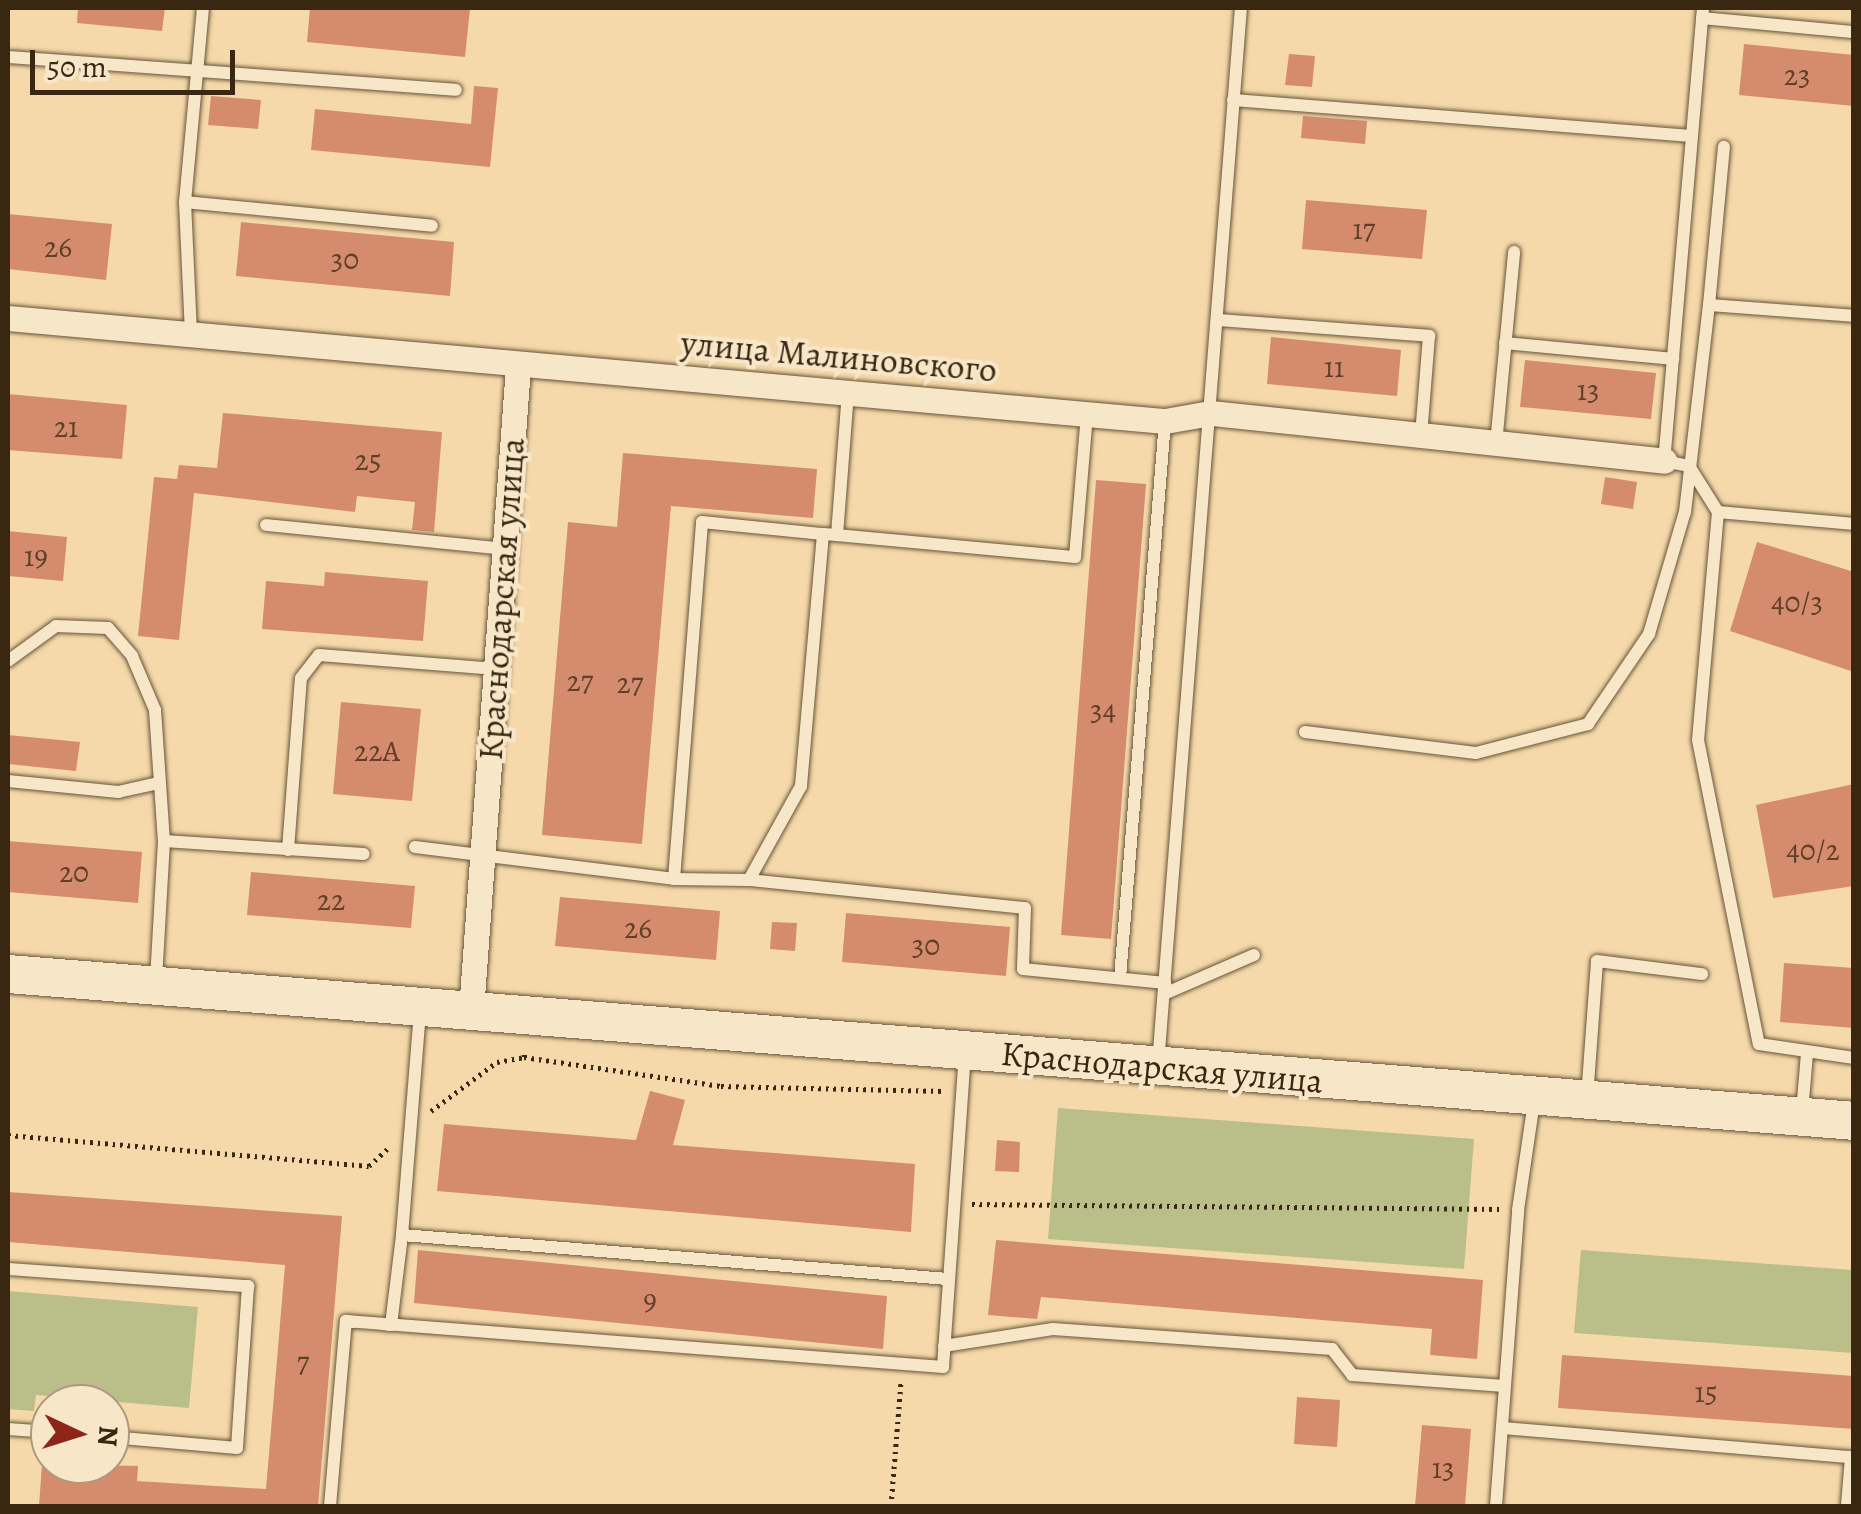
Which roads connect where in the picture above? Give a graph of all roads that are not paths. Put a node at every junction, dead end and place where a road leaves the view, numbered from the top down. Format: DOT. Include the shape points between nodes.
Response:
graph roads {
  1 [pos="204,8"];
  2 [pos="1241,8"];
  3 [pos="1702,13"];
  4 [pos="1854,32"];
  5 [pos="8,57"];
  6 [pos="198,72"];
  7 [pos="456,90"];
  8 [pos="1233,100"];
  9 [pos="1692,136"];
  10 [pos="1724,147"];
  11 [pos="186,202"];
  12 [pos="432,226"];
  13 [pos="1514,252"];
  14 [pos="1709,305"];
  15 [pos="1854,316"];
  16 [pos="8,318"];
  17 [pos="1218,320"];
  18 [pos="191,334"];
  19 [pos="1505,344"];
  20 [pos="1673,359"];
  21 [pos="518,366"];
  22 [pos="848,391"];
  23 [pos="1088,413"];
  24 [pos="1211,413"];
  25 [pos="1166,421"];
  26 [pos="1420,438"];
  27 [pos="1496,444"];
  28 [pos="1677,463"];
  29 [pos="1718,512"];
  30 [pos="1854,524"];
  31 [pos="266,525"];
  32 [pos="830,534"];
  33 [pos="505,549"];
  34 [pos="8,661"];
  35 [pos="496,669"];
  36 [pos="1305,732"];
  37 [pos="8,781"];
  38 [pos="159,783"];
  39 [pos="164,841"];
  40 [pos="415,847"];
  41 [pos="288,850"];
  42 [pos="364,854"];
  43 [pos="483,854"];
  44 [pos="674,880"];
  45 [pos="748,880"];
  46 [pos="1254,956"];
  47 [pos="8,974"];
  48 [pos="1702,974"];
  49 [pos="1120,978"];
  50 [pos="156,986"];
  51 [pos="1164,988"];
  52 [pos="420,1007"];
  53 [pos="471,1012"];
  54 [pos="966,1051"];
  55 [pos="1806,1054"];
  56 [pos="1854,1058"];
  57 [pos="1158,1066"];
  58 [pos="1535,1096"];
  59 [pos="1586,1100"];
  60 [pos="1802,1117"];
  61 [pos="1854,1121"];
  62 [pos="402,1235"];
  63 [pos="8,1269"];
  64 [pos="948,1279"];
  65 [pos="390,1325"];
  66 [pos="944,1346"];
  67 [pos="1505,1386"];
  68 [pos="1503,1428"];
  69 [pos="130,1439"];
  70 [pos="330,1506"];
  71 [pos="1496,1506"];
  72 [pos="1847,1506"];
  1 -- 6 [label="lane"];
  2 -- 8 [label="lane"];
  3 -- 4 [label="lane"];
  3 -- 9 [label="lane"];
  5 -- 6 [label="lane"];
  6 -- 7 [label="lane"];
  6 -- 11 [label="lane"];
  8 -- 9 [label="lane"];
  8 -- 17 [label="lane"];
  9 -- 20 [label="lane"];
  10 -- 14 [label="lane"];
  11 -- 12 [label="lane"];
  11 -- 18 [label="lane"];
  13 -- 19 [label="lane"];
  14 -- 15 [label="lane"];
  14 -- 28 [label="lane"];
  16 -- 18 [label="street, улица Малиновского"];
  17 -- 24 [label="lane"];
  17 -- 26 [label="lane" via="1429,336"];
  18 -- 21 [label="street, улица Малиновского"];
  19 -- 20 [label="lane"];
  19 -- 27 [label="lane"];
  20 -- 28 [label="lane"];
  21 -- 22 [label="street, улица Малиновского"];
  21 -- 33 [label="street, Краснодарская улица"];
  22 -- 23 [label="street, улица Малиновского"];
  22 -- 32 [label="lane"];
  23 -- 25 [label="street, улица Малиновского"];
  23 -- 32 [label="lane" via="1074,557"];
  24 -- 25 [label="street, улица Малиновского"];
  24 -- 26 [label="street, улица Малиновского"];
  24 -- 51 [label="lane"];
  25 -- 49 [label="lane"];
  26 -- 27 [label="street, улица Малиновского"];
  27 -- 28 [label="street, улица Малиновского"];
  28 -- 29 [label="lane"];
  28 -- 36 [label="lane" via="1685,512 1649,634 1588,724 1476,752"];
  29 -- 30 [label="lane"];
  29 -- 55 [label="lane" via="1698,740 1760,1044"];
  31 -- 33 [label="lane"];
  32 -- 44 [label="lane" via="702,522"];
  32 -- 45 [label="lane" via="801,786"];
  33 -- 35 [label="street, Краснодарская улица"];
  34 -- 38 [label="lane" via="56,626 108,628 132,656 155,710"];
  35 -- 41 [label="lane" via="319,655 300,678"];
  35 -- 43 [label="street, Краснодарская улица"];
  37 -- 38 [label="lane" via="118,792"];
  38 -- 39 [label="lane"];
  39 -- 41 [label="lane"];
  39 -- 50 [label="lane"];
  40 -- 43 [label="lane"];
  41 -- 42 [label="lane"];
  43 -- 44 [label="lane"];
  43 -- 53 [label="street, Краснодарская улица"];
  44 -- 45 [label="lane"];
  45 -- 49 [label="lane" via="1025,908 1023,969"];
  46 -- 51 [label="lane"];
  47 -- 50 [label="main road, Краснодарская улица"];
  48 -- 59 [label="lane" via="1596,961"];
  49 -- 51 [label="lane"];
  50 -- 52 [label="main road, Краснодарская улица"];
  51 -- 57 [label="lane"];
  52 -- 53 [label="main road, Краснодарская улица"];
  52 -- 62 [label="lane"];
  53 -- 54 [label="main road, Краснодарская улица"];
  54 -- 57 [label="main road, Краснодарская улица"];
  54 -- 64 [label="lane"];
  55 -- 56 [label="lane"];
  55 -- 60 [label="lane"];
  57 -- 58 [label="main road, Краснодарская улица"];
  58 -- 59 [label="main road, Краснодарская улица"];
  58 -- 67 [label="lane" via="1518,1210"];
  59 -- 60 [label="main road, Краснодарская улица"];
  60 -- 61 [label="main road, Краснодарская улица"];
  62 -- 64 [label="lane"];
  62 -- 65 [label="lane"];
  63 -- 69 [label="lane" via="248,1286 237,1448"];
  64 -- 66 [label="lane"];
  65 -- 66 [label="lane" via="943,1367"];
  65 -- 70 [label="lane" via="346,1322"];
  66 -- 67 [label="lane" via="1072,1330 1332,1349 1352,1375"];
  67 -- 68 [label="lane"];
  68 -- 71 [label="lane"];
  68 -- 72 [label="lane" via="1851,1456"];
}
